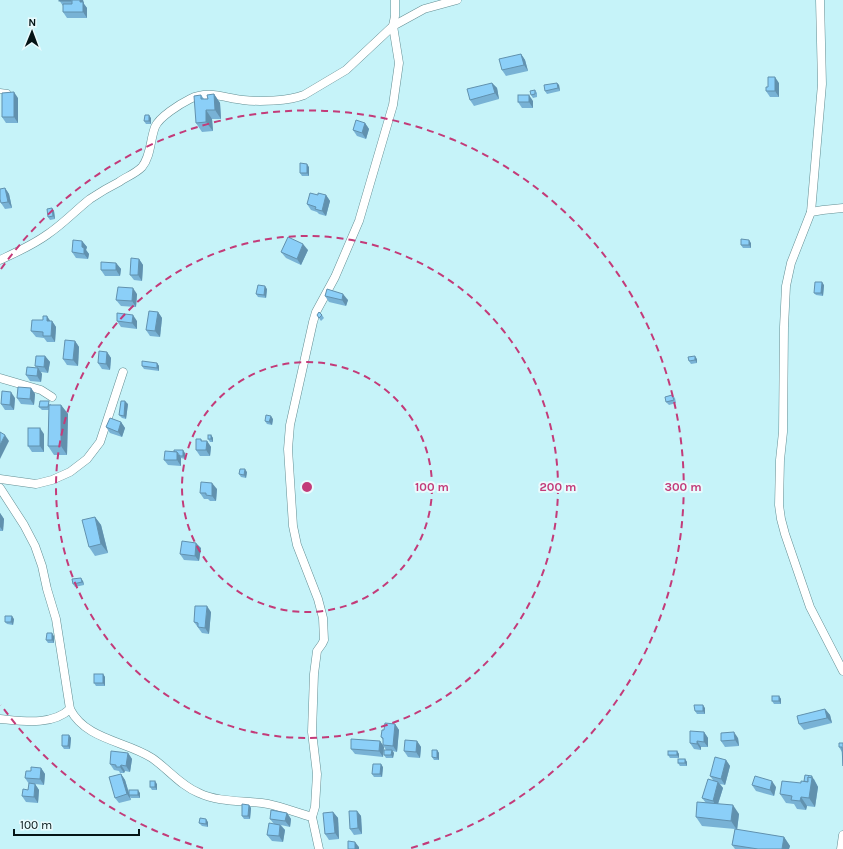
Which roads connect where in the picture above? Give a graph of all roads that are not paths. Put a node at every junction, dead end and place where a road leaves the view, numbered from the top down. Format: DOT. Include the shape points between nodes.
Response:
graph roads {
  1 [pos="395,0"];
  2 [pos="457,0"];
  3 [pos="820,0"];
  4 [pos="393,26"];
  5 [pos="0,91"];
  6 [pos="8,92"];
  7 [pos="843,208"];
  8 [pos="811,212"];
  9 [pos="0,260"];
  10 [pos="123,372"];
  11 [pos="0,378"];
  12 [pos="52,397"];
  13 [pos="0,480"];
  14 [pos="0,488"];
  15 [pos="843,671"];
  16 [pos="70,709"];
  17 [pos="0,719"];
  18 [pos="312,817"];
  19 [pos="843,835"];
  20 [pos="319,849"];
  21 [pos="841,849"];
  1 -- 4 [label="street"];
  2 -- 4 [label="street" via="424,9"];
  3 -- 8 [label="street" via="822,84"];
  4 -- 9 [label="street" via="346,70 322,86 296,98 244,100 218,94 195,96 188,100 159,120 155,126 148,158 143,166 89,200 49,234"];
  4 -- 18 [label="street" via="398,63 393,105 359,221 312,322 290,425 288,449 292,526 323,618 324,640 317,651 314,674 312,732 317,774"];
  5 -- 6 [label="lane"];
  7 -- 8 [label="street"];
  8 -- 15 [label="street" via="791,263 786,286 779,505 785,534 810,607"];
  10 -- 13 [label="street" via="100,442 87,460 70,472 36,484"];
  11 -- 12 [label="street" via="41,390"];
  14 -- 16 [label="street" via="24,525 42,566 56,619"];
  16 -- 17 [label="street" via="54,718 35,721"];
  16 -- 18 [label="street" via="73,715 96,734 151,758 199,794 237,802 268,804"];
  18 -- 20 [label="street"];
  19 -- 21 [label="street"];
}
